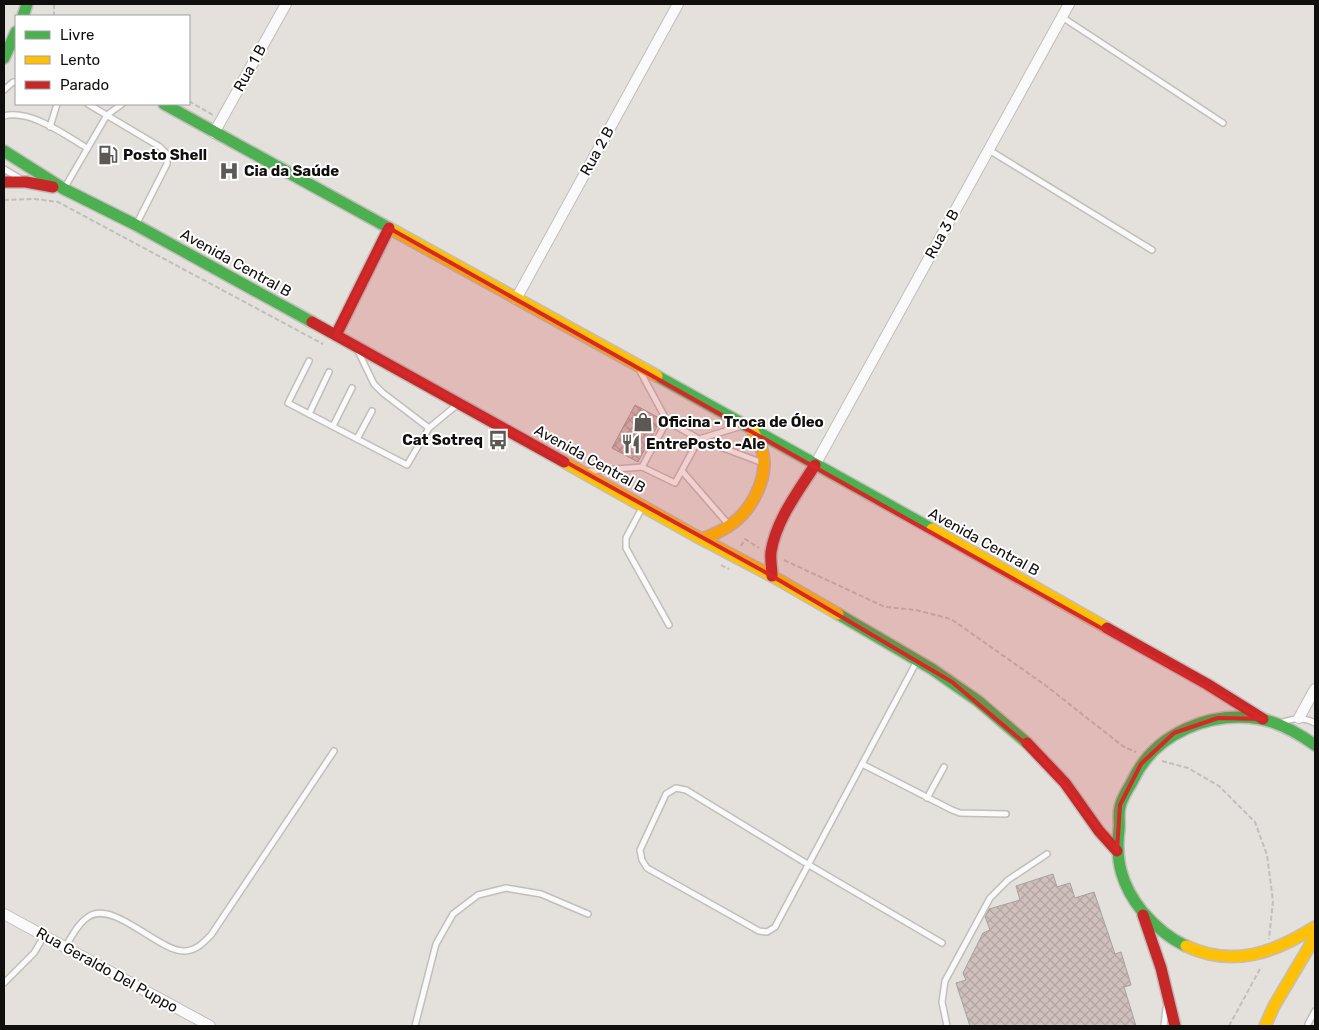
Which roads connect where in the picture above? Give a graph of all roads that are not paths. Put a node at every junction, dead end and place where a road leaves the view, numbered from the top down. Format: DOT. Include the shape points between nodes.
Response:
graph roads {
  1 [pos="286,4"];
  2 [pos="678,4"];
  3 [pos="1069,4"];
  4 [pos="1062,17"];
  5 [pos="15,34"];
  6 [pos="4,58"];
  7 [pos="15,82"];
  8 [pos="4,90"];
  9 [pos="57,105"];
  10 [pos="90,105"];
  11 [pos="121,105"];
  12 [pos="166,105"];
  13 [pos="108,115"];
  14 [pos="4,116"];
  15 [pos="1224,123"];
  16 [pos="50,127"];
  17 [pos="214,133"];
  18 [pos="87,148"];
  19 [pos="989,149"];
  20 [pos="4,151"];
  21 [pos="4,169"];
  22 [pos="4,182"];
  23 [pos="26,182"];
  24 [pos="64,189"];
  25 [pos="136,225"];
  26 [pos="389,228"];
  27 [pos="1152,250"];
  28 [pos="516,299"];
  29 [pos="336,335"];
  30 [pos="356,346"];
  31 [pos="309,361"];
  32 [pos="638,366"];
  33 [pos="329,372"];
  34 [pos="352,388"];
  35 [pos="460,403"];
  36 [pos="372,411"];
  37 [pos="309,414"];
  38 [pos="667,421"];
  39 [pos="333,426"];
  40 [pos="749,427"];
  41 [pos="429,428"];
  42 [pos="357,439"];
  43 [pos="699,439"];
  44 [pos="764,463"];
  45 [pos="815,464"];
  46 [pos="642,467"];
  47 [pos="682,471"];
  48 [pos="582,472"];
  49 [pos="643,506"];
  50 [pos="730,526"];
  51 [pos="702,539"];
  52 [pos="772,576"];
  53 [pos="670,625"];
  54 [pos="917,660"];
  55 [pos="1315,690"];
  56 [pos="1299,718"];
  57 [pos="1263,719"];
  58 [pos="1278,723"];
  59 [pos="1315,723"];
  60 [pos="1315,745"];
  61 [pos="334,751"];
  62 [pos="862,764"];
  63 [pos="944,767"];
  64 [pos="927,798"];
  65 [pos="1006,814"];
  66 [pos="1117,851"];
  67 [pos="1047,854"];
  68 [pos="809,865"];
  69 [pos="1142,912"];
  70 [pos="4,914"];
  71 [pos="588,914"];
  72 [pos="1315,927"];
  73 [pos="45,936"];
  74 [pos="1315,937"];
  75 [pos="942,943"];
  76 [pos="66,947"];
  77 [pos="4,983"];
  78 [pos="1168,992"];
  79 [pos="1315,1011"];
  80 [pos="1308,1024"];
  81 [pos="210,1026"];
  82 [pos="415,1026"];
  83 [pos="947,1026"];
  84 [pos="1164,1026"];
  85 [pos="1175,1026"];
  86 [pos="1265,1026"];
  1 -- 17 [label="street, Rua 1 B"];
  2 -- 28 [label="street, Rua 2 B"];
  3 -- 4 [label="street, Rua 3 B"];
  4 -- 15 [label="lane"];
  4 -- 19 [label="street, Rua 3 B"];
  5 -- 6 [label="main road"];
  7 -- 8 [label="lane"];
  9 -- 16 [label="lane"];
  10 -- 13 [label="lane"];
  11 -- 13 [label="lane"];
  12 -- 17 [label="main road, Avenida Central B"];
  13 -- 18 [label="lane"];
  13 -- 25 [label="lane" via="167,154 167,164"];
  14 -- 16 [label="lane" via="27,117"];
  16 -- 18 [label="lane"];
  17 -- 26 [label="main road, Avenida Central B"];
  18 -- 24 [label="lane"];
  19 -- 27 [label="lane"];
  19 -- 45 [label="street, Rua 3 B"];
  20 -- 24 [label="main road, Avenida Central B"];
  21 -- 23 [label="lane"];
  22 -- 23 [label="main road"];
  23 -- 24 [label="main road"];
  24 -- 25 [label="main road, Avenida Central B"];
  25 -- 29 [label="main road, Avenida Central B"];
  26 -- 28 [label="main road, Avenida Central B"];
  26 -- 29 [label="main road"];
  28 -- 32 [label="main road, Avenida Central B"];
  29 -- 30 [label="main road, Avenida Central B"];
  30 -- 35 [label="main road, Avenida Central B"];
  30 -- 41 [label="lane" via="374,384"];
  31 -- 37 [label="lane" via="288,403"];
  32 -- 38 [label="lane"];
  32 -- 40 [label="main road, Avenida Central B"];
  33 -- 37 [label="lane"];
  34 -- 39 [label="lane"];
  35 -- 41 [label="lane"];
  35 -- 48 [label="main road, Avenida Central B"];
  36 -- 42 [label="lane"];
  37 -- 39 [label="lane"];
  38 -- 43 [label="lane"];
  38 -- 46 [label="lane"];
  39 -- 42 [label="lane"];
  40 -- 43 [label="lane"];
  40 -- 44 [label="main road" via="763,454"];
  40 -- 45 [label="main road, Avenida Central B"];
  41 -- 42 [label="lane" via="408,465"];
  43 -- 44 [label="lane"];
  43 -- 47 [label="lane"];
  44 -- 50 [label="main road" via="759,485 746,508"];
  45 -- 52 [label="main road" via="775,535 771,554"];
  45 -- 57 [label="main road, Avenida Central B"];
  46 -- 47 [label="lane" via="671,483 675,483"];
  46 -- 48 [label="lane"];
  47 -- 50 [label="lane"];
  48 -- 49 [label="main road, Avenida Central B"];
  49 -- 51 [label="main road, Avenida Central B"];
  49 -- 53 [label="lane" via="626,538 626,548"];
  50 -- 51 [label="main road"];
  51 -- 52 [label="main road, Avenida Central B"];
  52 -- 54 [label="main road, Avenida Central B"];
  54 -- 62 [label="lane"];
  54 -- 66 [label="main road, Avenida Central B" via="978,700 1024,740 1065,784"];
  55 -- 56 [label="street"];
  56 -- 58 [label="lane"];
  56 -- 59 [label="lane"];
  57 -- 58 [label="main road, Avenida Central B"];
  57 -- 66 [label="main road, Avenida Central B" via="1218,718 1174,733 1140,764 1120,805"];
  58 -- 60 [label="main road, Avenida Central B"];
  61 -- 76 [label="lane" via="211,935 198,947 185,951 172,948 115,916 101,913 89,915 80,923"];
  62 -- 64 [label="lane"];
  62 -- 68 [label="lane"];
  63 -- 64 [label="lane"];
  64 -- 65 [label="lane" via="960,812"];
  66 -- 69 [label="main road, Avenida Central B" via="1130,894"];
  67 -- 83 [label="lane" via="1008,880 990,898 945,981 942,1002"];
  68 -- 68 [label="lane" via="776,927 767,932 759,931 647,868 640,850 666,794 676,788 686,790"];
  68 -- 75 [label="lane"];
  69 -- 72 [label="main road, Avenida Central B" via="1174,940 1199,951 1226,957 1274,951 1293,943"];
  69 -- 78 [label="main road"];
  70 -- 73 [label="street, Rua Geraldo Del Puppo"];
  71 -- 82 [label="lane" via="541,894 506,888 478,895 453,914 436,944"];
  73 -- 76 [label="street, Rua Geraldo Del Puppo"];
  73 -- 77 [label="lane" via="34,953"];
  74 -- 86 [label="main road"];
  76 -- 81 [label="street, Rua Geraldo Del Puppo"];
  78 -- 84 [label="lane"];
  78 -- 85 [label="main road"];
  79 -- 80 [label="lane"];
}
